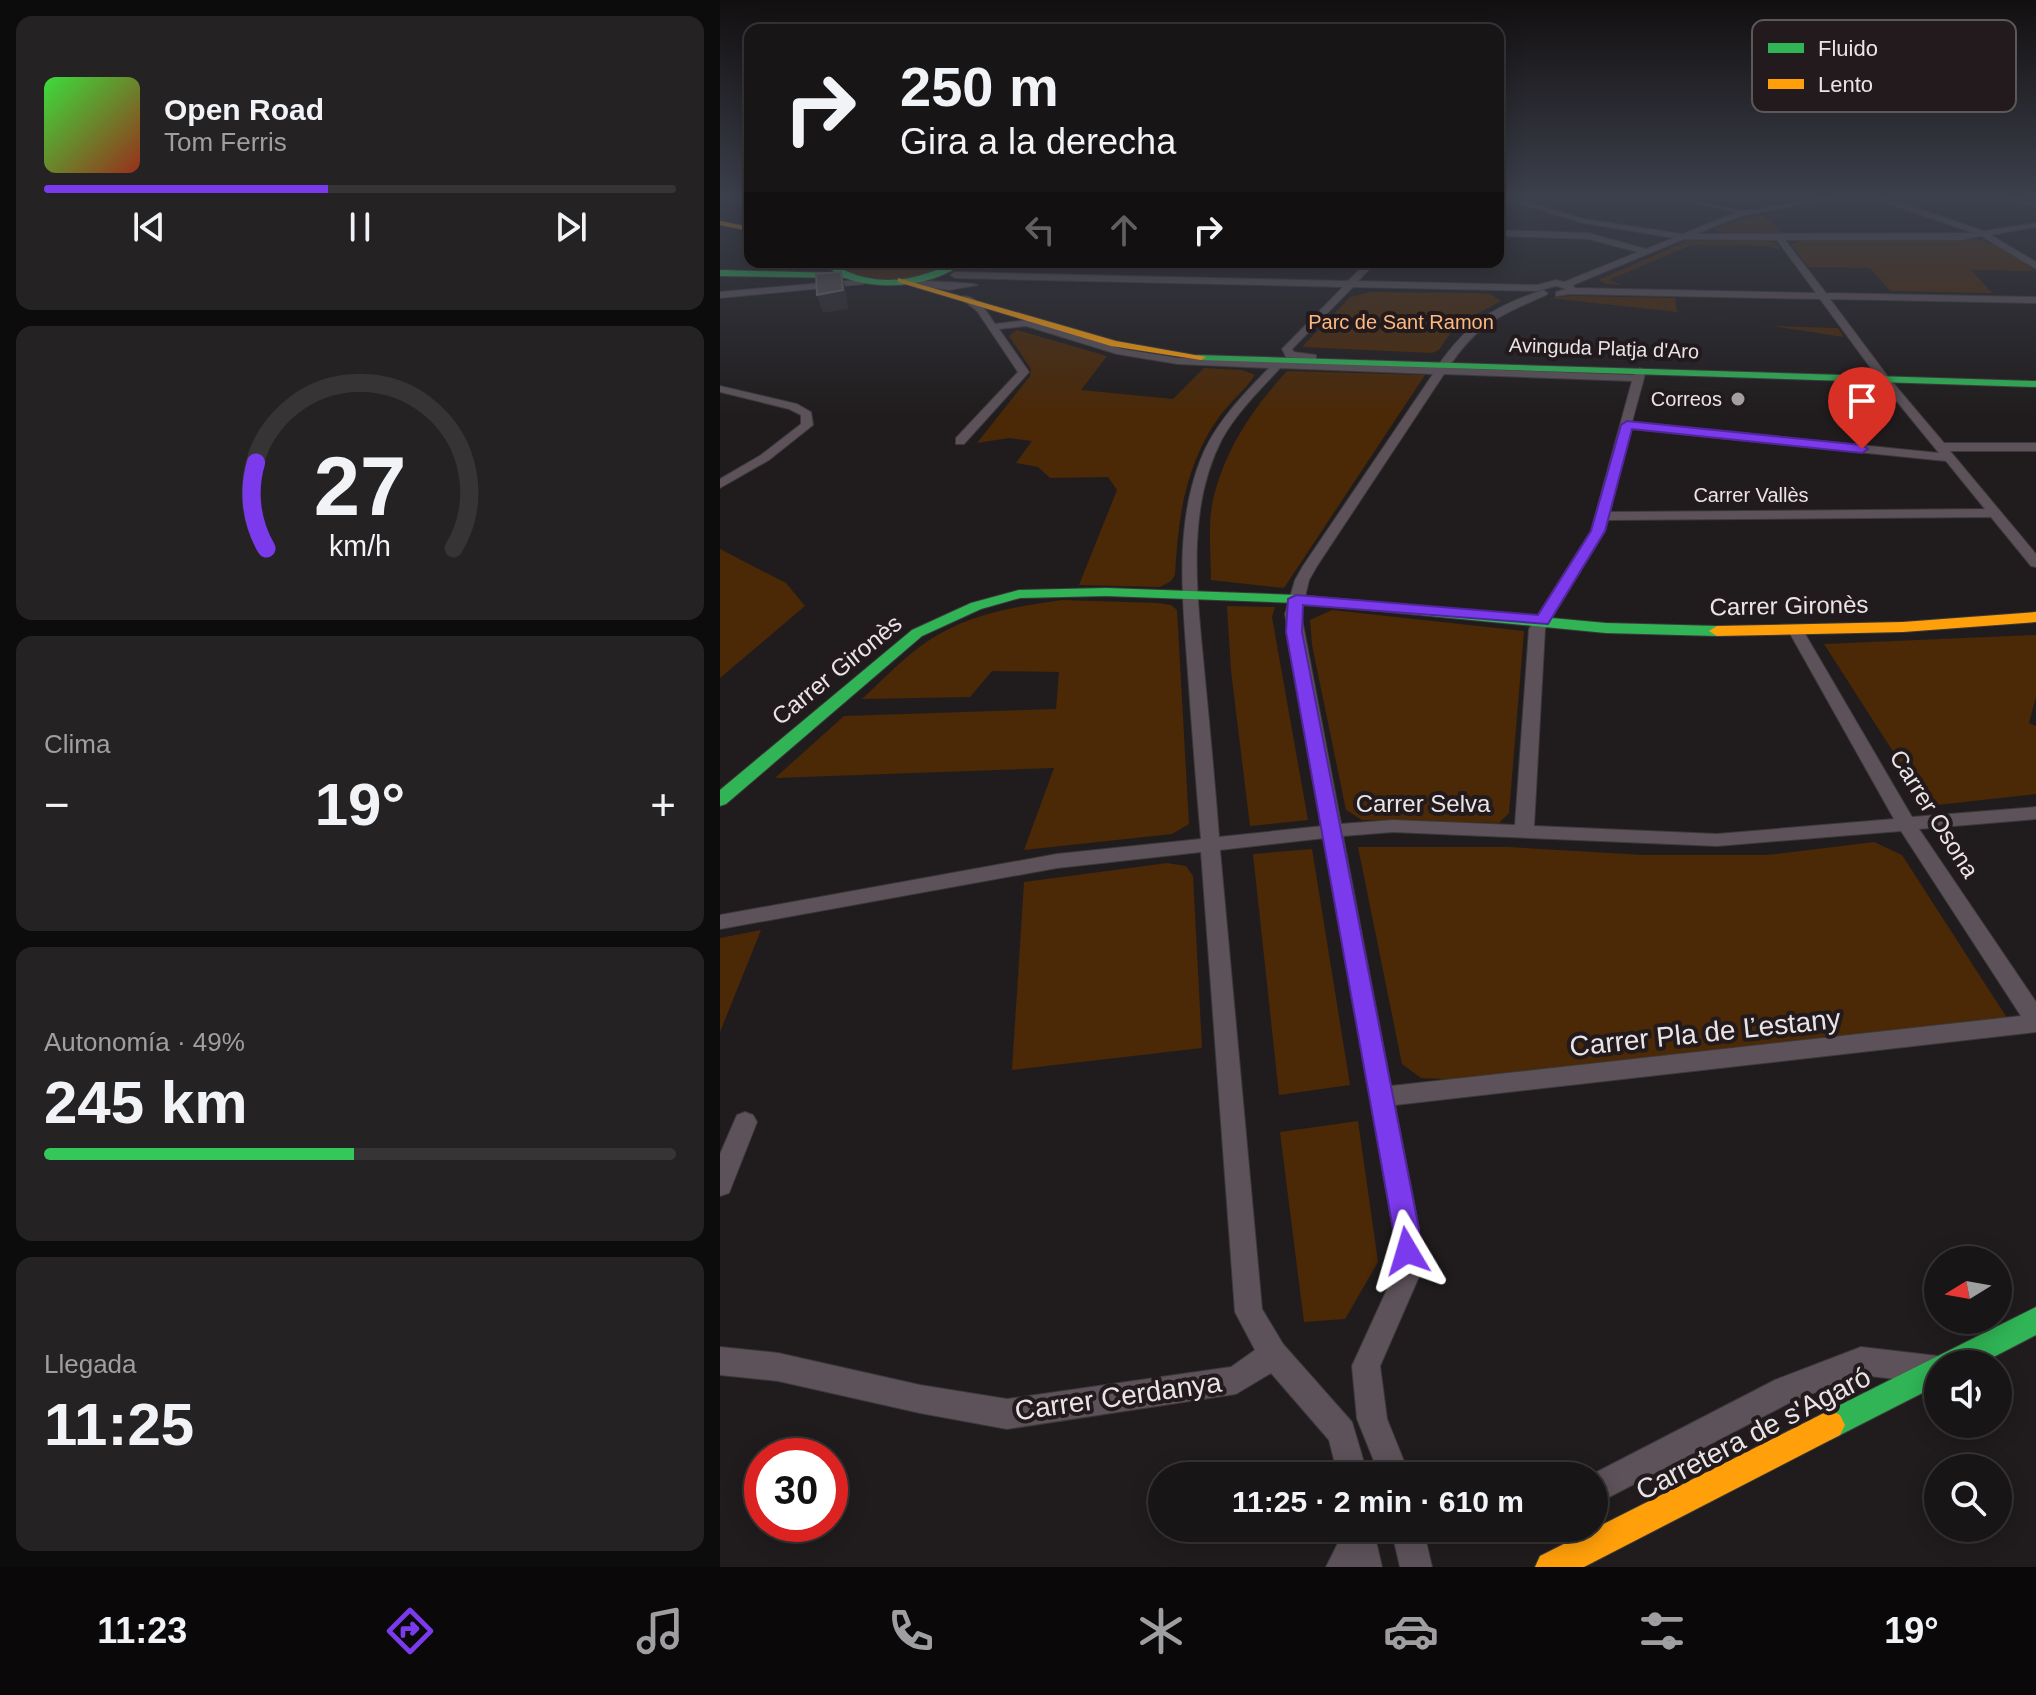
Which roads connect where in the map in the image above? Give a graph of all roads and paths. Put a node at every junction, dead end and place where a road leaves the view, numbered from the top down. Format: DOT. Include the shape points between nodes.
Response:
graph roads {
  1 [pos="774,270"];
  2 [pos="1364,270"];
  3 [pos="1608,270"];
  4 [pos="1804,270"];
  5 [pos="846,272"];
  6 [pos="720,273"];
  7 [pos="757,273"];
  8 [pos="1022,277"];
  9 [pos="909,282"];
  10 [pos="1323,284"];
  11 [pos="1351,284"];
  12 [pos="824,285"];
  13 [pos="969,287"];
  14 [pos="1481,287"];
  15 [pos="1569,288"];
  16 [pos="1540,290"];
  17 [pos="720,295"];
  18 [pos="1342,295"];
  19 [pos="1823,295"];
  20 [pos="2036,300"];
  21 [pos="1513,305"];
  22 [pos="1027,323"];
  23 [pos="992,327"];
  24 [pos="1378,363"];
  25 [pos="1276,366"];
  26 [pos="1440,368"];
  27 [pos="1639,375"];
  28 [pos="1885,380"];
  29 [pos="2036,384"];
  30 [pos="720,389"];
  31 [pos="1627,425"];
  32 [pos="960,441"];
  33 [pos="2036,447"];
  34 [pos="1945,453"];
  35 [pos="720,484"];
  36 [pos="1995,513"];
  37 [pos="1603,516"];
  38 [pos="2036,563"];
  39 [pos="1190,596"];
  40 [pos="1296,599"];
  41 [pos="2036,617"];
  42 [pos="1543,620"];
  43 [pos="1796,630"];
  44 [pos="722,791"];
  45 [pos="2036,813"];
  46 [pos="1907,825"];
  47 [pos="1331,831"];
  48 [pos="1524,831"];
  49 [pos="1210,842"];
  50 [pos="720,922"];
  51 [pos="2036,1022"];
  52 [pos="1380,1097"];
  53 [pos="745,1122"];
  54 [pos="720,1185"];
  55 [pos="2036,1320"];
  56 [pos="1978,1350"];
  57 [pos="1273,1354"];
  58 [pos="720,1361"];
  59 [pos="1924,1368"];
  60 [pos="1924,1377"];
  61 [pos="1350,1462"];
  62 [pos="1389,1462"];
  63 [pos="1608,1482"];
  64 [pos="1410,1542"];
  65 [pos="1360,1544"];
  66 [pos="1342,1567"];
  67 [pos="1416,1567"];
  68 [pos="1551,1567"];
  1 -- 7 [label="main road"];
  2 -- 11 [label="street"];
  3 -- 15 [label="street"];
  4 -- 19 [label="street"];
  5 -- 7 [label="main road"];
  5 -- 9 [label="main road"];
  5 -- 12 [label="street"];
  5 -- 12 [label="street"];
  6 -- 7 [label="main road"];
  8 -- 10 [label="street" via="1089,274"];
  8 -- 13 [label="street"];
  8 -- 13 [label="street"];
  9 -- 13 [label="main road"];
  9 -- 13 [label="main road, Avinguda Platja d'Aro"];
  10 -- 11 [label="street"];
  10 -- 18 [label="street"];
  11 -- 14 [label="street"];
  11 -- 18 [label="street"];
  12 -- 17 [label="street"];
  13 -- 22 [label="street"];
  13 -- 23 [label="street"];
  13 -- 24 [label="main road, Avinguda Platja d'Aro" via="1115,344 1146,350"];
  14 -- 16 [label="street"];
  14 -- 21 [label="street" via="1509,297"];
  15 -- 16 [label="street" via="1558,294"];
  15 -- 19 [label="street"];
  16 -- 21 [label="street"];
  18 -- 24 [label="street" via="1287,353"];
  19 -- 20 [label="street"];
  19 -- 28 [label="street"];
  21 -- 26 [label="street" via="1474,327"];
  22 -- 23 [label="street"];
  22 -- 25 [label="street" via="1146,358"];
  23 -- 32 [label="street" via="1024,372"];
  24 -- 26 [label="main road, Avinguda Platja d'Aro"];
  25 -- 26 [label="street"];
  25 -- 39 [label="street" via="1230,417 1211,449 1193,501"];
  26 -- 27 [label="main road, Avinguda Platja d'Aro"];
  26 -- 40 [label="street" via="1310,566"];
  27 -- 28 [label="main road, Avinguda Platja d'Aro"];
  27 -- 31 [label="street"];
  28 -- 29 [label="main road, Avinguda Platja d'Aro"];
  28 -- 34 [label="street"];
  30 -- 35 [label="street" via="807,414 807,425 792,439"];
  31 -- 34 [label="street"];
  31 -- 37 [label="street"];
  33 -- 34 [label="street"];
  34 -- 36 [label="street"];
  36 -- 37 [label="street, Carrer Vallès"];
  36 -- 38 [label="street"];
  37 -- 42 [label="street"];
  39 -- 40 [label="main road, Carrer Gironès"];
  39 -- 44 [label="main road, Carrer Gironès" via="1061,591 1019,594 976,606 917,633"];
  39 -- 49 [label="street"];
  40 -- 42 [label="main road, Carrer Gironès"];
  40 -- 47 [label="street" via="1294,632"];
  41 -- 43 [label="main road, Carrer Gironès"];
  42 -- 43 [label="main road, Carrer Gironès" via="1681,632"];
  42 -- 48 [label="street" via="1537,629"];
  43 -- 46 [label="street, Carrer Osona"];
  45 -- 46 [label="street, Carrer Selva"];
  46 -- 48 [label="street, Carrer Selva" via="1717,840"];
  46 -- 51 [label="street, Carrer Osona"];
  47 -- 48 [label="street, Carrer Selva" via="1393,826"];
  47 -- 49 [label="street, Carrer Selva"];
  47 -- 52 [label="street"];
  49 -- 50 [label="street, Carrer Selva" via="1057,861"];
  49 -- 57 [label="street" via="1249,1312"];
  51 -- 52 [label="street, Carrer Pla de Ľestany"];
  52 -- 62 [label="street" via="1406,1229 1408,1272 1366,1366 1372,1419"];
  53 -- 54 [label="street"];
  55 -- 56 [label="main road"];
  57 -- 58 [label="street, Carrer Cerdanya" via="1236,1380 1007,1414 778,1367"];
  57 -- 61 [label="street" via="1342,1432"];
  59 -- 63 [label="street" via="1861,1361 1785,1390"];
  60 -- 68 [label="main road, Carretera de s'Agaró"];
  64 -- 67 [label="street"];
  65 -- 66 [label="street"];
}
